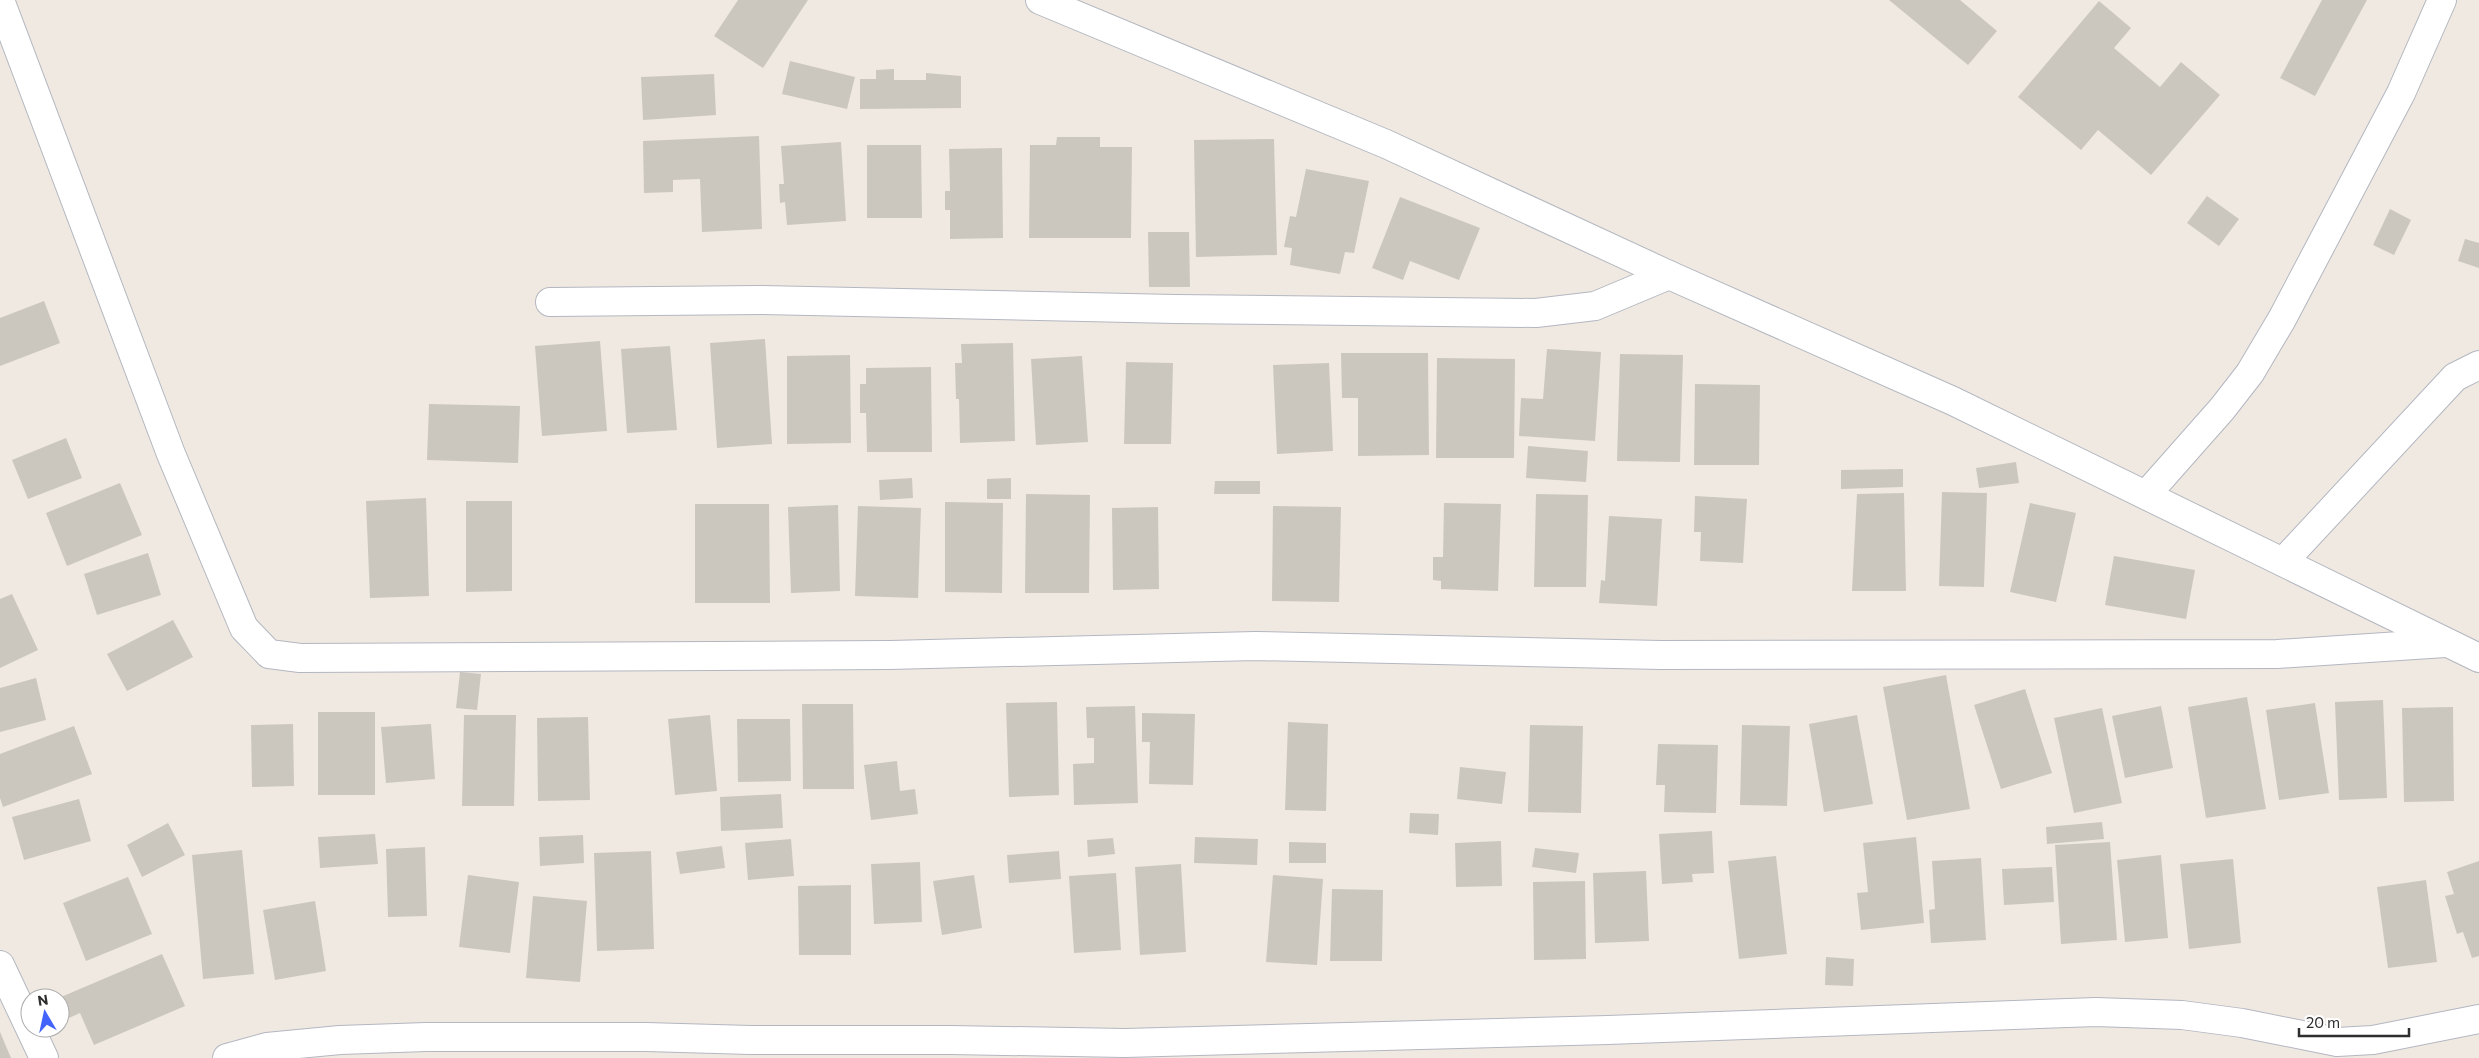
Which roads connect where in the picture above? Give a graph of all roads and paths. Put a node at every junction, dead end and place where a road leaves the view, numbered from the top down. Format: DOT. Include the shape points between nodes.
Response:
graph roads {
  1 [pos="0,0"];
  2 [pos="1040,0"];
  3 [pos="2442,0"];
  4 [pos="1669,275"];
  5 [pos="550,302"];
  6 [pos="2479,365"];
  7 [pos="2146,495"];
  8 [pos="2283,562"];
  9 [pos="2445,643"];
  10 [pos="2479,658"];
  11 [pos="0,965"];
  12 [pos="2479,1019"];
  13 [pos="750,1049"];
  14 [pos="1126,1051"];
  15 [pos="44,1058"];
  16 [pos="226,1058"];
  1 -- 9 [label="street" via="208,543 244,628 269,654 300,658 890,655 1255,646 1661,655 2277,654"];
  2 -- 4 [label="street" via="1386,144"];
  3 -- 7 [label="street" via="2401,93 2282,319 2250,373"];
  4 -- 5 [label="street" via="1595,306 1536,313 1175,310 760,300"];
  4 -- 7 [label="street" via="1953,401"];
  6 -- 8 [label="street" via="2455,377"];
  7 -- 8 [label="street"];
  8 -- 9 [label="street"];
  9 -- 10 [label="street"];
  11 -- 15 [label="street"];
  12 -- 14 [label="street" via="2373,1040 2337,1042 2182,1015 2096,1012"];
  13 -- 14 [label="street" via="951,1040"];
  13 -- 16 [label="street" via="646,1037 350,1040 267,1047"];
}
